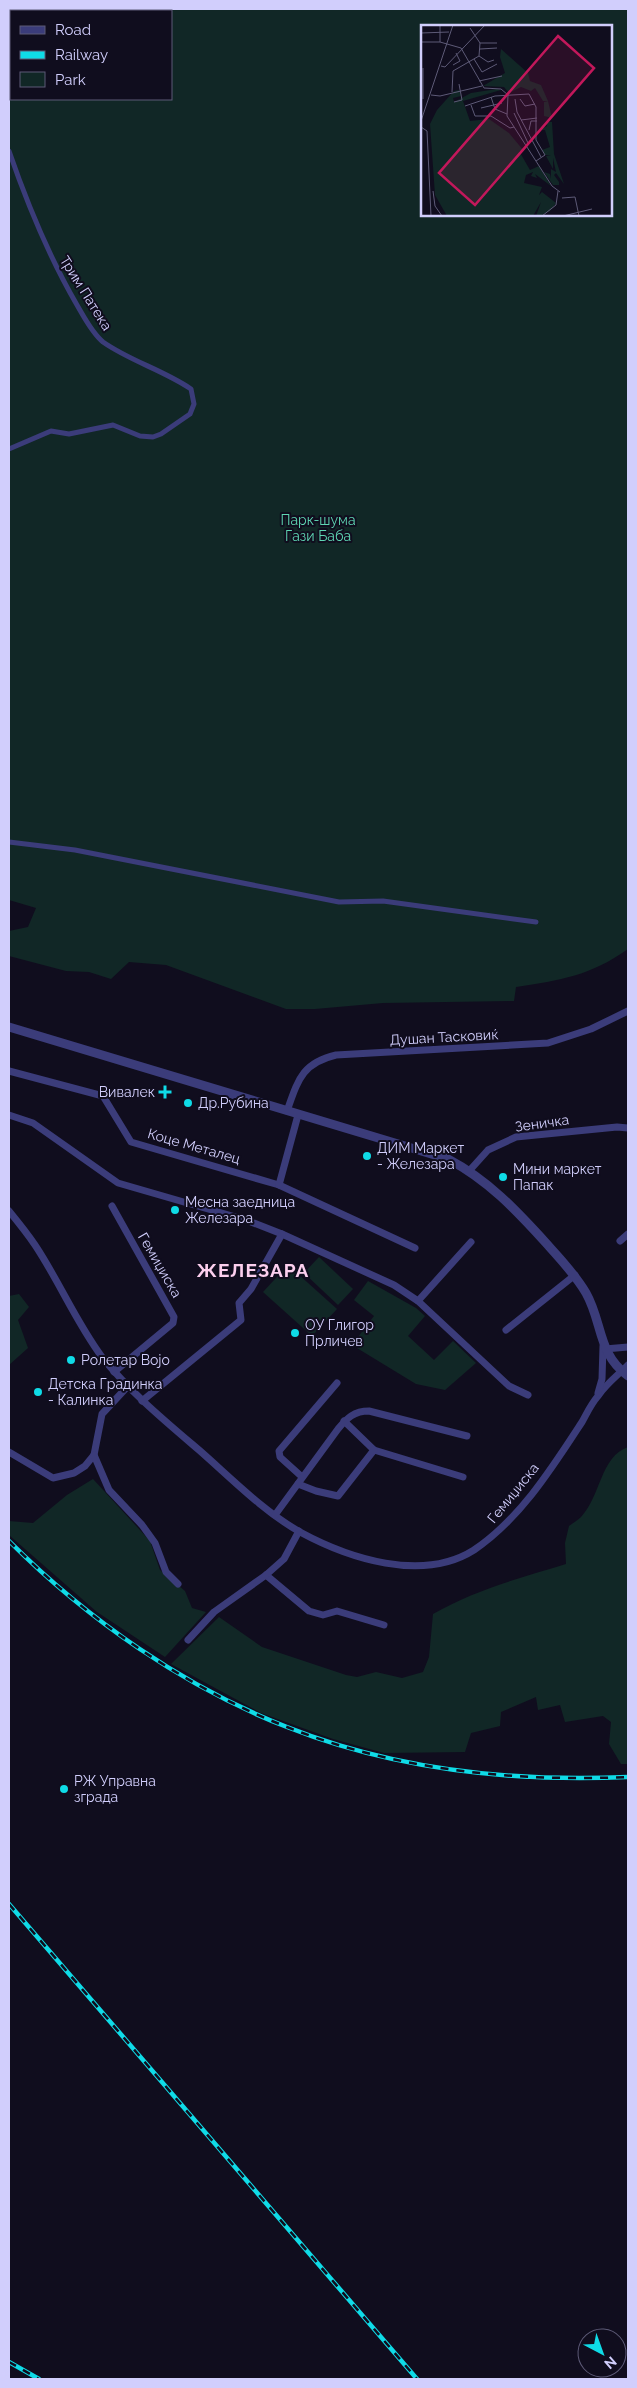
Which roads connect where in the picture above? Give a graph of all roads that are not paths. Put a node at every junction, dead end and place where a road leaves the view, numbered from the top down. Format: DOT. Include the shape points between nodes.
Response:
graph roads {
  1 [pos="9,151"];
  2 [pos="9,449"];
  3 [pos="9,842"];
  4 [pos="536,922"];
  5 [pos="628,1011"];
  6 [pos="9,1027"];
  7 [pos="9,1070"];
  8 [pos="286,1111"];
  9 [pos="9,1115"];
  10 [pos="298,1115"];
  11 [pos="628,1128"];
  12 [pos="470,1170"];
  13 [pos="279,1185"];
  14 [pos="112,1206"];
  15 [pos="9,1211"];
  16 [pos="282,1234"];
  17 [pos="628,1234"];
  18 [pos="620,1241"];
  19 [pos="471,1242"];
  20 [pos="415,1248"];
  21 [pos="575,1275"];
  22 [pos="418,1301"];
  23 [pos="506,1330"];
  24 [pos="604,1347"];
  25 [pos="628,1347"];
  26 [pos="626,1371"];
  27 [pos="114,1372"];
  28 [pos="337,1382"];
  29 [pos="128,1386"];
  30 [pos="528,1395"];
  31 [pos="597,1396"];
  32 [pos="142,1400"];
  33 [pos="344,1421"];
  34 [pos="467,1436"];
  35 [pos="374,1450"];
  36 [pos="9,1452"];
  37 [pos="94,1455"];
  38 [pos="302,1476"];
  39 [pos="463,1477"];
  40 [pos="298,1484"];
  41 [pos="275,1515"];
  42 [pos="299,1531"];
  43 [pos="266,1575"];
  44 [pos="178,1584"];
  45 [pos="384,1625"];
  46 [pos="188,1640"];
  1 -- 2 [label="street, Трим Патека" via="40,237 96,334 130,357 183,383 194,396 190,414 153,437 140,436 113,425 69,434 51,432"];
  3 -- 4 [label="street" via="83,851 339,902 383,901"];
  5 -- 8 [label="street, Душан Тасковиќ" via="591,1029 548,1043 336,1055 321,1059 303,1074"];
  6 -- 8 [label="street"];
  7 -- 13 [label="street, Коце Металец" via="103,1096 131,1142"];
  8 -- 10 [label="street"];
  9 -- 16 [label="street" via="33,1123 118,1183 246,1220"];
  10 -- 12 [label="street" via="448,1159"];
  10 -- 13 [label="street"];
  11 -- 12 [label="street, Зеничка" via="516,1137 488,1150"];
  12 -- 21 [label="street" via="516,1210"];
  13 -- 20 [label="street, Коце Металец"];
  14 -- 27 [label="street, Гемиџиска" via="174,1317 173,1323"];
  15 -- 27 [label="street, Гемиџиска" via="36,1246 88,1336"];
  16 -- 22 [label="street" via="394,1285"];
  16 -- 32 [label="street" via="240,1303 241,1320"];
  17 -- 18 [label="street"];
  19 -- 22 [label="street"];
  21 -- 23 [label="street"];
  21 -- 24 [label="street" via="588,1295"];
  22 -- 30 [label="street" via="509,1386"];
  24 -- 25 [label="street"];
  24 -- 26 [label="street"];
  24 -- 31 [label="street" via="602,1379"];
  26 -- 31 [label="street, Гемиџиска"];
  27 -- 29 [label="street, Гемиџиска"];
  28 -- 38 [label="street" via="279,1451 280,1457"];
  29 -- 32 [label="street, Гемиџиска"];
  29 -- 37 [label="street" via="102,1414"];
  31 -- 42 [label="street, Гемиџиска" via="514,1516 471,1552 440,1563 395,1564 343,1552"];
  32 -- 41 [label="street, Гемиџиска"];
  33 -- 34 [label="street" via="357,1412 368,1412"];
  33 -- 35 [label="street"];
  33 -- 38 [label="street"];
  35 -- 39 [label="street"];
  35 -- 40 [label="street" via="338,1496"];
  36 -- 37 [label="street" via="53,1478 74,1473"];
  37 -- 44 [label="street" via="109,1490 142,1525 155,1543 166,1572"];
  38 -- 40 [label="street"];
  40 -- 41 [label="street"];
  41 -- 42 [label="street, Гемиџиска"];
  42 -- 43 [label="street" via="284,1559"];
  43 -- 45 [label="street" via="317,1615 338,1610"];
  43 -- 46 [label="street" via="214,1612"];
}
